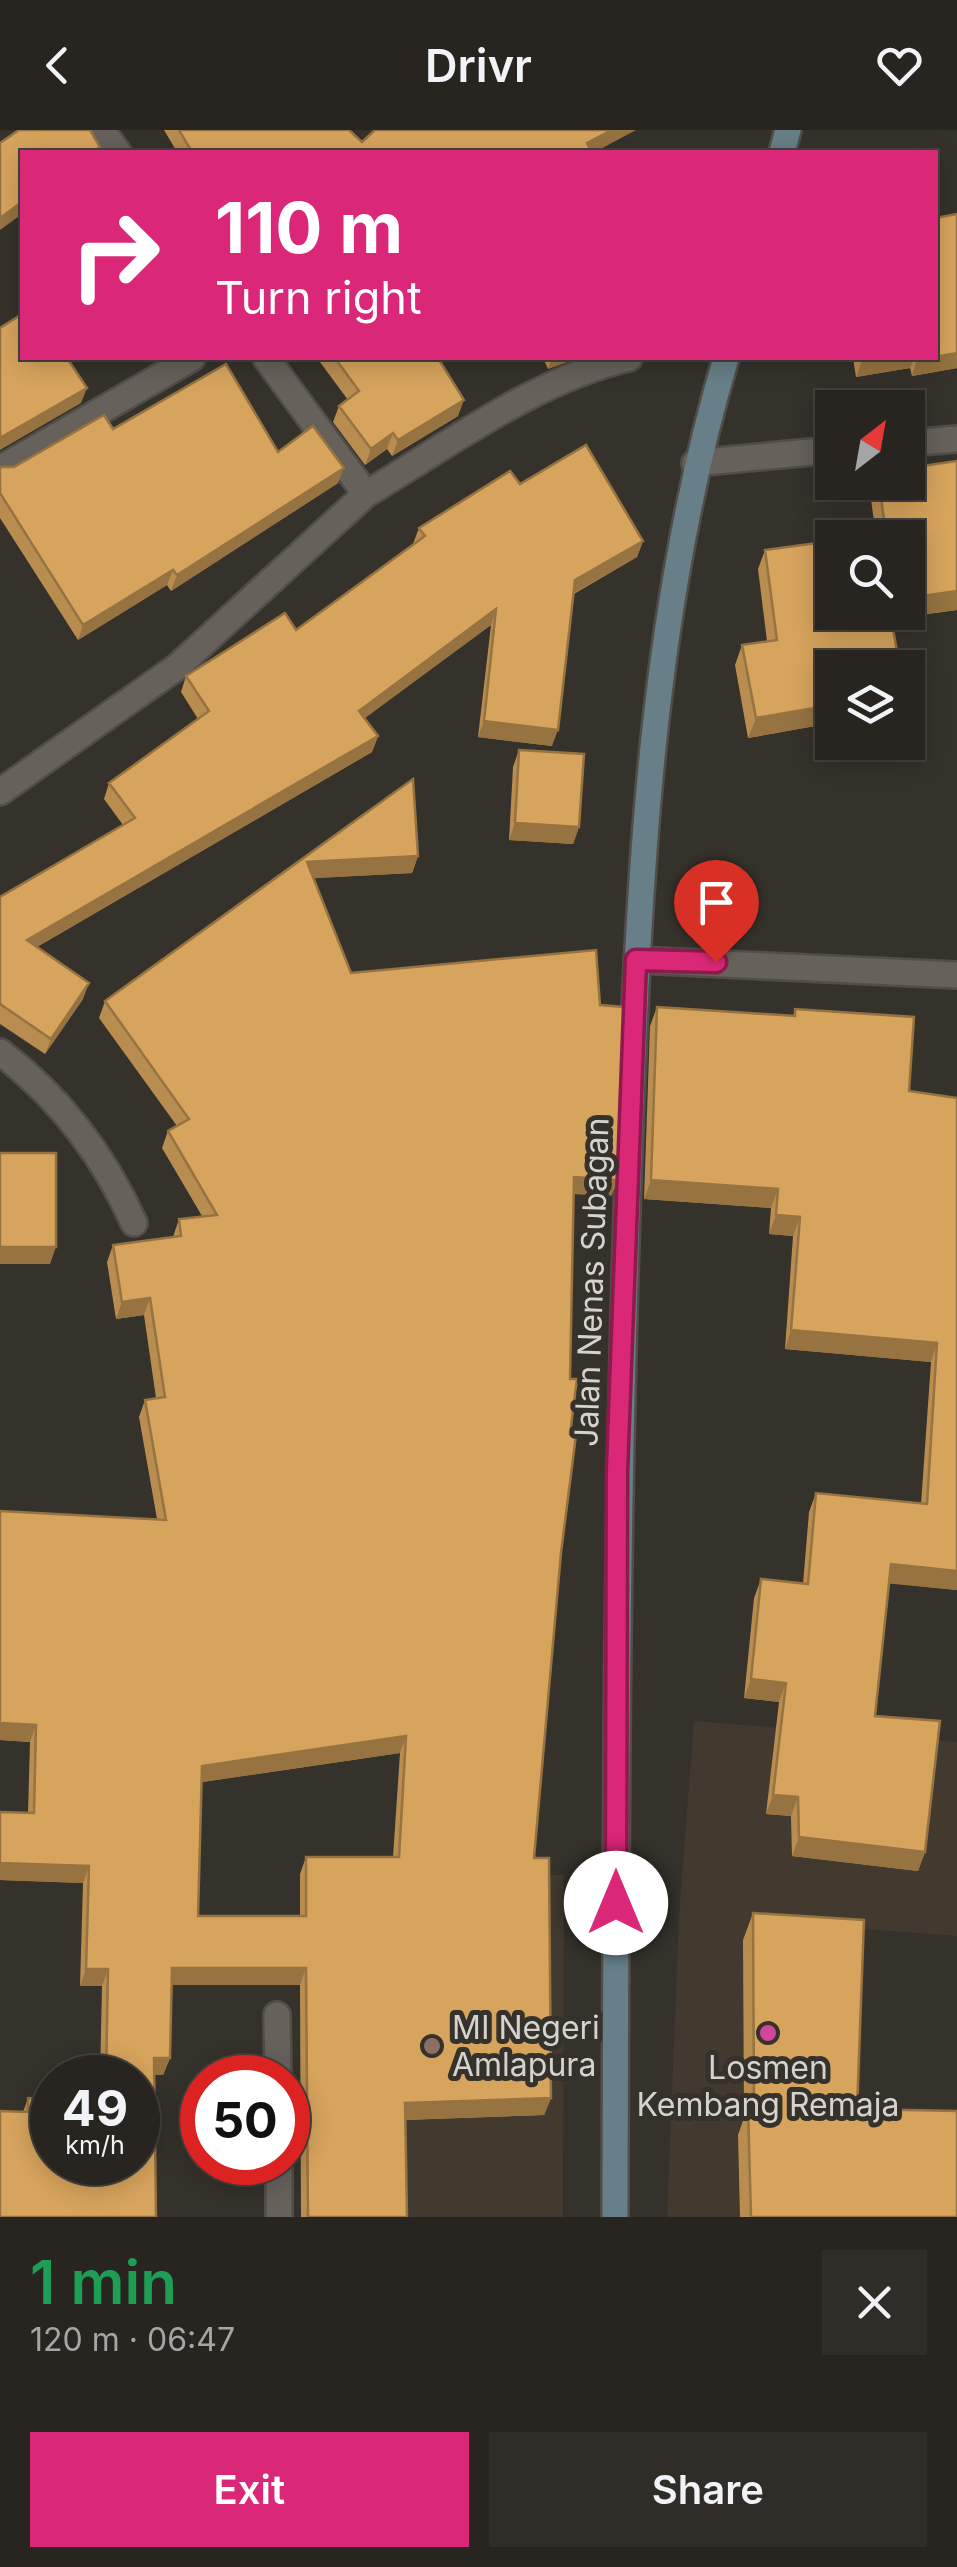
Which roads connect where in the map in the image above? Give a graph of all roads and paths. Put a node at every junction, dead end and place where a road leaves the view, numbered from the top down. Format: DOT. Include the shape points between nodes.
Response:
graph roads {
  1 [pos="101,130"];
  2 [pos="116,150"];
  3 [pos="189,360"];
  4 [pos="267,360"];
  5 [pos="621,360"];
  6 [pos="725,360"];
  7 [pos="957,439"];
  8 [pos="925,442"];
  9 [pos="815,452"];
  10 [pos="695,463"];
  11 [pos="0,470"];
  12 [pos="366,494"];
  13 [pos="0,792"];
  14 [pos="636,960"];
  15 [pos="957,975"];
  16 [pos="0,1052"];
  17 [pos="134,1223"];
  18 [pos="277,2015"];
  19 [pos="278,2055"];
  20 [pos="279,2185"];
  21 [pos="280,2217"];
  22 [pos="615,2217"];
  1 -- 2 [label="street"];
  3 -- 11 [label="street"];
  4 -- 12 [label="street"];
  5 -- 12 [label="street" via="539,391"];
  6 -- 10 [label="main road, Jalan Nenas Subagan"];
  7 -- 8 [label="street"];
  9 -- 10 [label="street"];
  10 -- 14 [label="main road, Jalan Nenas Subagan" via="652,736"];
  12 -- 13 [label="street" via="178,667"];
  14 -- 15 [label="street"];
  14 -- 22 [label="main road, Jalan Nenas Subagan" via="617,1471"];
  16 -- 17 [label="street" via="66,1114 113,1177"];
  18 -- 19 [label="street"];
  20 -- 21 [label="street"];
}
